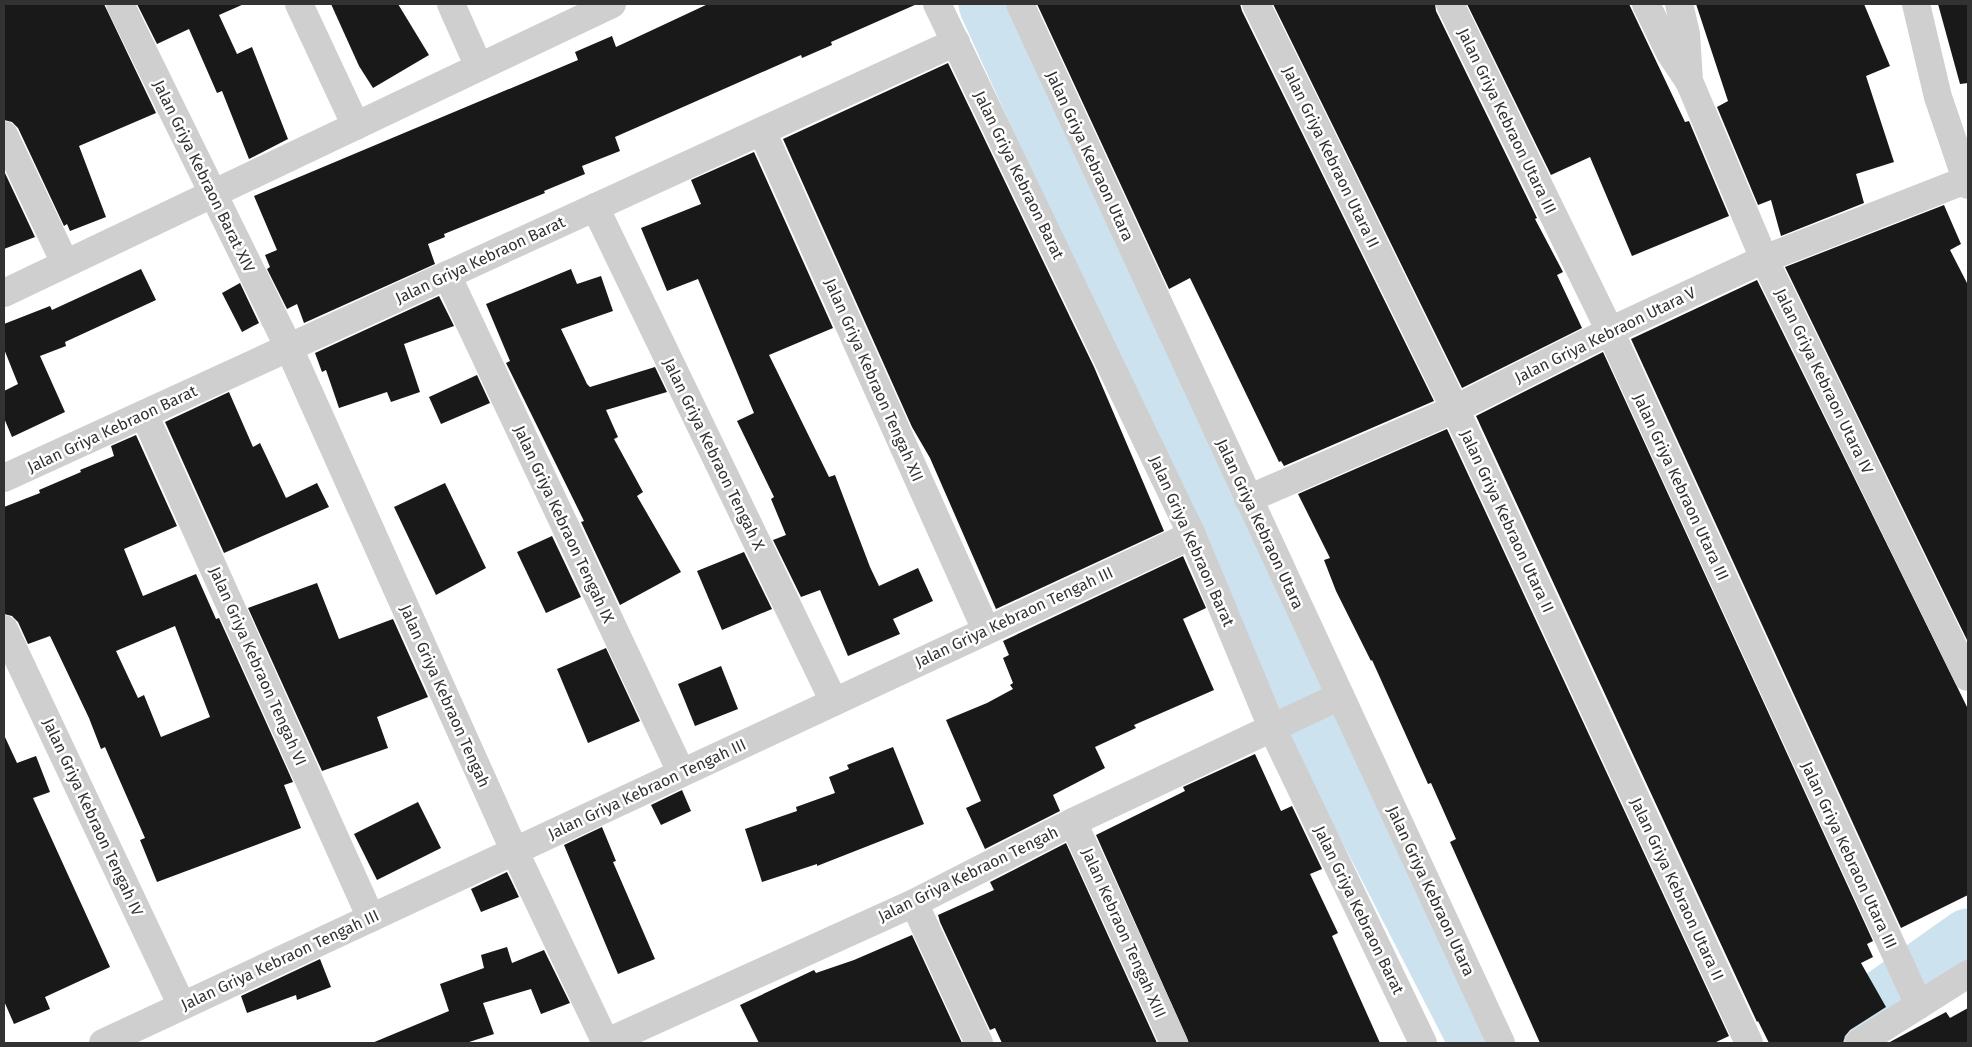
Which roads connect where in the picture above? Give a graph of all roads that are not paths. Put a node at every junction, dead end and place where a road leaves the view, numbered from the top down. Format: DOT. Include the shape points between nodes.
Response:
graph roads {
  1 [pos="120,4"];
  2 [pos="299,4"];
  3 [pos="451,4"];
  4 [pos="937,4"];
  5 [pos="1020,4"];
  6 [pos="1256,4"];
  7 [pos="1450,4"];
  8 [pos="1646,4"];
  9 [pos="1680,4"];
  10 [pos="1916,4"];
  11 [pos="607,5"];
  12 [pos="956,42"];
  13 [pos="479,67"];
  14 [pos="1689,81"];
  15 [pos="356,126"];
  16 [pos="762,131"];
  17 [pos="4,135"];
  18 [pos="1967,183"];
  19 [pos="212,194"];
  20 [pos="595,208"];
  21 [pos="1764,259"];
  22 [pos="65,264"];
  23 [pos="447,275"];
  24 [pos="4,293"];
  25 [pos="1610,331"];
  26 [pos="288,348"];
  27 [pos="1455,409"];
  28 [pos="144,414"];
  29 [pos="4,478"];
  30 [pos="1248,499"];
  31 [pos="1192,535"];
  32 [pos="4,629"];
  33 [pos="986,630"];
  34 [pos="1968,677"];
  35 [pos="1334,698"];
  36 [pos="834,702"];
  37 [pos="1281,725"];
  38 [pos="681,772"];
  39 [pos="1073,822"];
  40 [pos="514,850"];
  41 [pos="914,902"];
  42 [pos="371,918"];
  43 [pos="1968,974"];
  44 [pos="1919,1005"];
  45 [pos="182,1006"];
  46 [pos="103,1043"];
  47 [pos="606,1043"];
  48 [pos="979,1043"];
  49 [pos="1174,1043"];
  50 [pos="1423,1043"];
  51 [pos="1501,1043"];
  52 [pos="1749,1043"];
  53 [pos="1860,1043"];
  1 -- 19 [label="street, Jalan Griya Kebraon Barat XIV"];
  2 -- 15 [label="street"];
  3 -- 13 [label="street"];
  4 -- 12 [label="street, Jalan Griya Kebraon Barat"];
  5 -- 30 [label="street, Jalan Griya Kebraon Utara"];
  6 -- 27 [label="street, Jalan Griya Kebraon Utara II"];
  7 -- 25 [label="street, Jalan Griya Kebraon Utara III"];
  8 -- 14 [label="street, Jalan Griya Kebraon Utara IV" via="1670,53"];
  9 -- 14 [label="street, Jalan Griya Kebraon Utara IV"];
  10 -- 18 [label="street" via="1938,97"];
  11 -- 13 [label="street"];
  12 -- 16 [label="street, Jalan Griya Kebraon Barat"];
  12 -- 31 [label="street, Jalan Griya Kebraon Barat"];
  13 -- 15 [label="street"];
  14 -- 21 [label="street, Jalan Griya Kebraon Utara IV"];
  15 -- 19 [label="street"];
  16 -- 20 [label="street, Jalan Griya Kebraon Barat"];
  16 -- 33 [label="street, Jalan Griya Kebraon Tengah XII"];
  17 -- 22 [label="street"];
  18 -- 21 [label="street, Jalan Griya Kebraon Utara V"];
  19 -- 22 [label="street"];
  19 -- 26 [label="street, Jalan Griya Kebraon Barat XIV"];
  20 -- 23 [label="street, Jalan Griya Kebraon Barat"];
  20 -- 36 [label="street, Jalan Griya Kebraon Tengah X"];
  21 -- 25 [label="street, Jalan Griya Kebraon Utara V"];
  21 -- 34 [label="street, Jalan Griya Kebraon Utara IV"];
  22 -- 24 [label="street"];
  23 -- 26 [label="street, Jalan Griya Kebraon Barat"];
  23 -- 38 [label="street, Jalan Griya Kebraon Tengah IX"];
  25 -- 27 [label="street, Jalan Griya Kebraon Utara V"];
  25 -- 44 [label="street, Jalan Griya Kebraon Utara III"];
  26 -- 28 [label="street, Jalan Griya Kebraon Barat"];
  26 -- 40 [label="street, Jalan Griya Kebraon Tengah"];
  27 -- 30 [label="street, Jalan Griya Kebraon Utara V"];
  27 -- 52 [label="street, Jalan Griya Kebraon Utara II"];
  28 -- 29 [label="street, Jalan Griya Kebraon Barat"];
  28 -- 42 [label="street, Jalan Griya Kebraon Tengah VI"];
  30 -- 35 [label="street, Jalan Griya Kebraon Utara"];
  31 -- 33 [label="street, Jalan Griya Kebraon Tengah III"];
  31 -- 37 [label="street, Jalan Griya Kebraon Barat"];
  32 -- 45 [label="street, Jalan Griya Kebraon Tengah IV"];
  33 -- 36 [label="street, Jalan Griya Kebraon Tengah III"];
  35 -- 37 [label="street, Jalan Griya Kebraon Tengah"];
  35 -- 51 [label="street, Jalan Griya Kebraon Utara"];
  36 -- 38 [label="street, Jalan Griya Kebraon Tengah III"];
  37 -- 39 [label="street, Jalan Griya Kebraon Tengah"];
  37 -- 50 [label="street, Jalan Griya Kebraon Barat"];
  38 -- 40 [label="street, Jalan Griya Kebraon Tengah III"];
  39 -- 41 [label="street, Jalan Griya Kebraon Tengah"];
  39 -- 49 [label="street, Jalan Kebraon Tengah XIII"];
  40 -- 42 [label="street, Jalan Griya Kebraon Tengah III"];
  40 -- 47 [label="street, Jalan Griya Kebraon Tengah"];
  41 -- 47 [label="street, Jalan Griya Kebraon Tengah"];
  41 -- 48 [label="street"];
  42 -- 45 [label="street, Jalan Griya Kebraon Tengah III"];
  43 -- 44 [label="street"];
  44 -- 53 [label="street"];
  45 -- 46 [label="street, Jalan Griya Kebraon Tengah III"];
}
